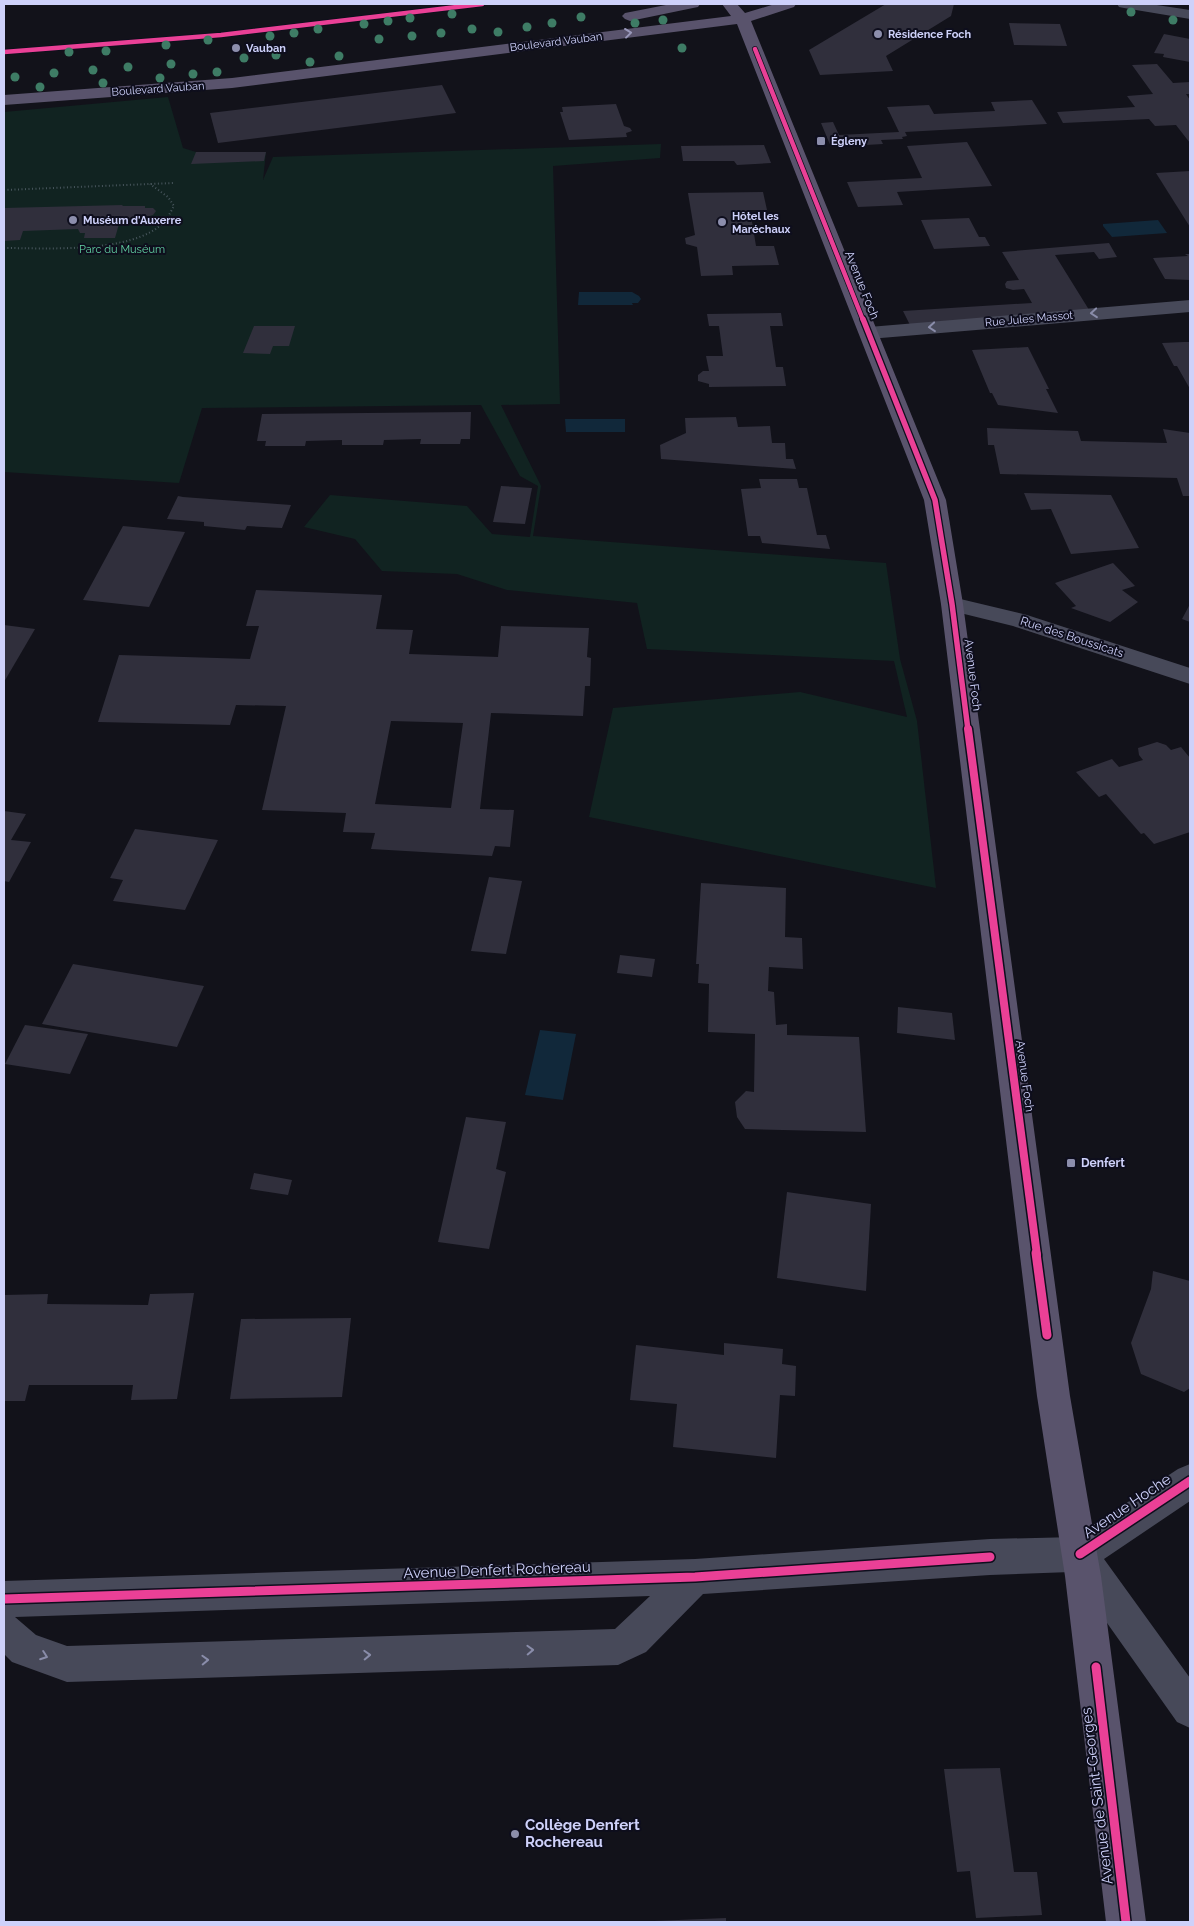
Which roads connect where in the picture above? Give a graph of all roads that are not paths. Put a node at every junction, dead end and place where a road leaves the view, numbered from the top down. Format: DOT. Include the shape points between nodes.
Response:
graph roads {
  1 [pos="693,4"];
  2 [pos="729,4"];
  3 [pos="789,4"];
  4 [pos="1124,4"];
  5 [pos="1190,16"];
  6 [pos="617,18"];
  7 [pos="742,19"];
  8 [pos="598,22"];
  9 [pos="371,64"];
  10 [pos="4,100"];
  11 [pos="1190,306"];
  12 [pos="869,333"];
  13 [pos="952,604"];
  14 [pos="1190,676"];
  15 [pos="1190,1481"];
  16 [pos="1080,1554"];
  17 [pos="695,1577"];
  18 [pos="4,1599"];
  19 [pos="4,1630"];
  20 [pos="1190,1708"];
  21 [pos="1126,1922"];
  1 -- 6 [label="main road"];
  2 -- 7 [label="main road, Avenue Foch"];
  3 -- 7 [label="main road, Boulevard Vauban"];
  4 -- 5 [label="street"];
  9 -- 7 [label="main road, Boulevard Vauban, one-way"];
  7 -- 12 [label="main road, Avenue Foch"];
  8 -- 9 [label="main road, Boulevard Vauban"];
  9 -- 10 [label="main road, Boulevard Vauban" via="232,83"];
  11 -- 12 [label="street, Rue Jules Massot, one-way"];
  12 -- 13 [label="main road, Avenue Foch" via="935,500"];
  13 -- 14 [label="street, Rue des Boussicats" via="1019,620"];
  13 -- 16 [label="main road, Avenue Foch" via="1050,1378"];
  15 -- 16 [label="street, Avenue Hoche"];
  16 -- 17 [label="street, Avenue Denfert Rochereau"];
  16 -- 20 [label="street"];
  16 -- 21 [label="main road, Avenue de Saint-Georges"];
  17 -- 18 [label="street, Avenue Denfert Rochereau"];
  19 -- 17 [label="street, one-way" via="25,1649 67,1664 618,1647 633,1639"];
}
